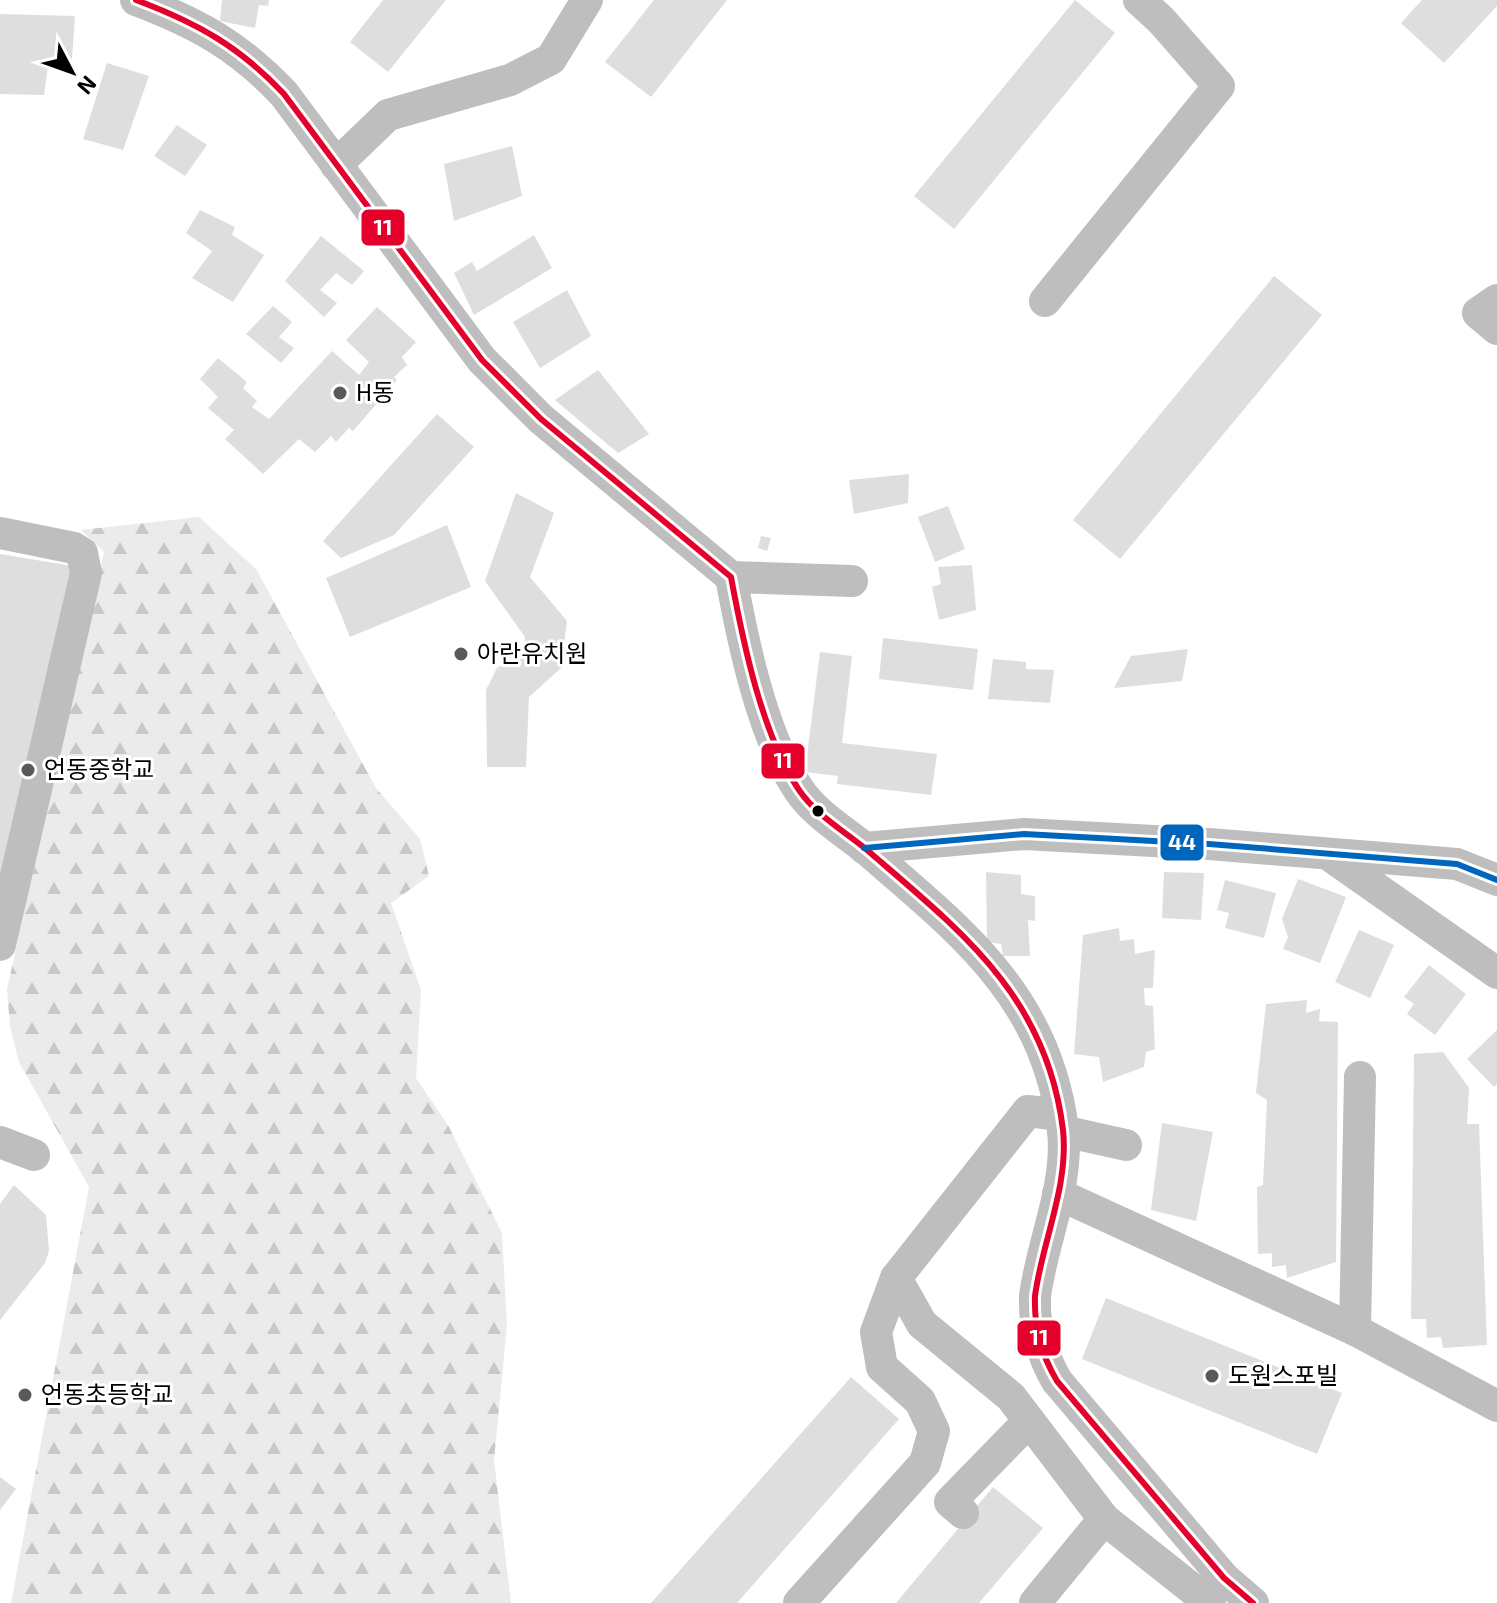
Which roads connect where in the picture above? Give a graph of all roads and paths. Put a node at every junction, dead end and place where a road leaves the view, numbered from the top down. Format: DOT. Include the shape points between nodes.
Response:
graph roads {
  1 [pos="136,0"];
  2 [pos="587,0"];
  3 [pos="1139,0"];
  4 [pos="336,165"];
  5 [pos="1497,300"];
  6 [pos="1045,301"];
  7 [pos="1497,329"];
  8 [pos="0,533"];
  9 [pos="731,577"];
  10 [pos="852,581"];
  11 [pos="864,848"];
  12 [pos="1326,853"];
  13 [pos="1497,880"];
  14 [pos="0,945"];
  15 [pos="1497,973"];
  16 [pos="1360,1077"];
  17 [pos="1062,1123"];
  18 [pos="0,1142"];
  19 [pos="1126,1145"];
  20 [pos="34,1155"];
  21 [pos="1058,1194"];
  22 [pos="896,1278"];
  23 [pos="1355,1330"];
  24 [pos="1497,1406"];
  25 [pos="1029,1421"];
  26 [pos="963,1513"];
  27 [pos="1104,1519"];
  28 [pos="799,1603"];
  29 [pos="1035,1603"];
  30 [pos="1210,1603"];
  31 [pos="1253,1603"];
  1 -- 4 [label="street" via="210,32 252,61 284,94"];
  2 -- 4 [label="street" via="551,59 510,80 388,115"];
  3 -- 6 [label="street" via="1219,86"];
  4 -- 9 [label="street" via="501,380"];
  5 -- 7 [label="street" via="1478,313"];
  8 -- 14 [label="street" via="74,548 82,553 86,573"];
  9 -- 10 [label="street"];
  9 -- 11 [label="street" via="743,646 783,761 800,792"];
  11 -- 12 [label="street" via="1024,834"];
  11 -- 17 [label="street" via="971,944 1018,1001 1039,1034 1056,1080"];
  12 -- 13 [label="street" via="1457,864"];
  12 -- 15 [label="street"];
  16 -- 23 [label="street"];
  17 -- 19 [label="street"];
  17 -- 21 [label="street"];
  17 -- 22 [label="street" via="1028,1111"];
  18 -- 20 [label="street"];
  21 -- 23 [label="street"];
  21 -- 31 [label="street" via="1035,1296 1034,1319 1045,1361 1224,1578"];
  22 -- 25 [label="street" via="922,1324 1011,1397"];
  22 -- 28 [label="street" via="876,1332 882,1367 920,1401 934,1431 928,1453 925,1463"];
  23 -- 24 [label="street"];
  25 -- 26 [label="street" via="950,1502"];
  25 -- 27 [label="street"];
  27 -- 29 [label="street"];
  27 -- 30 [label="street"];
}
